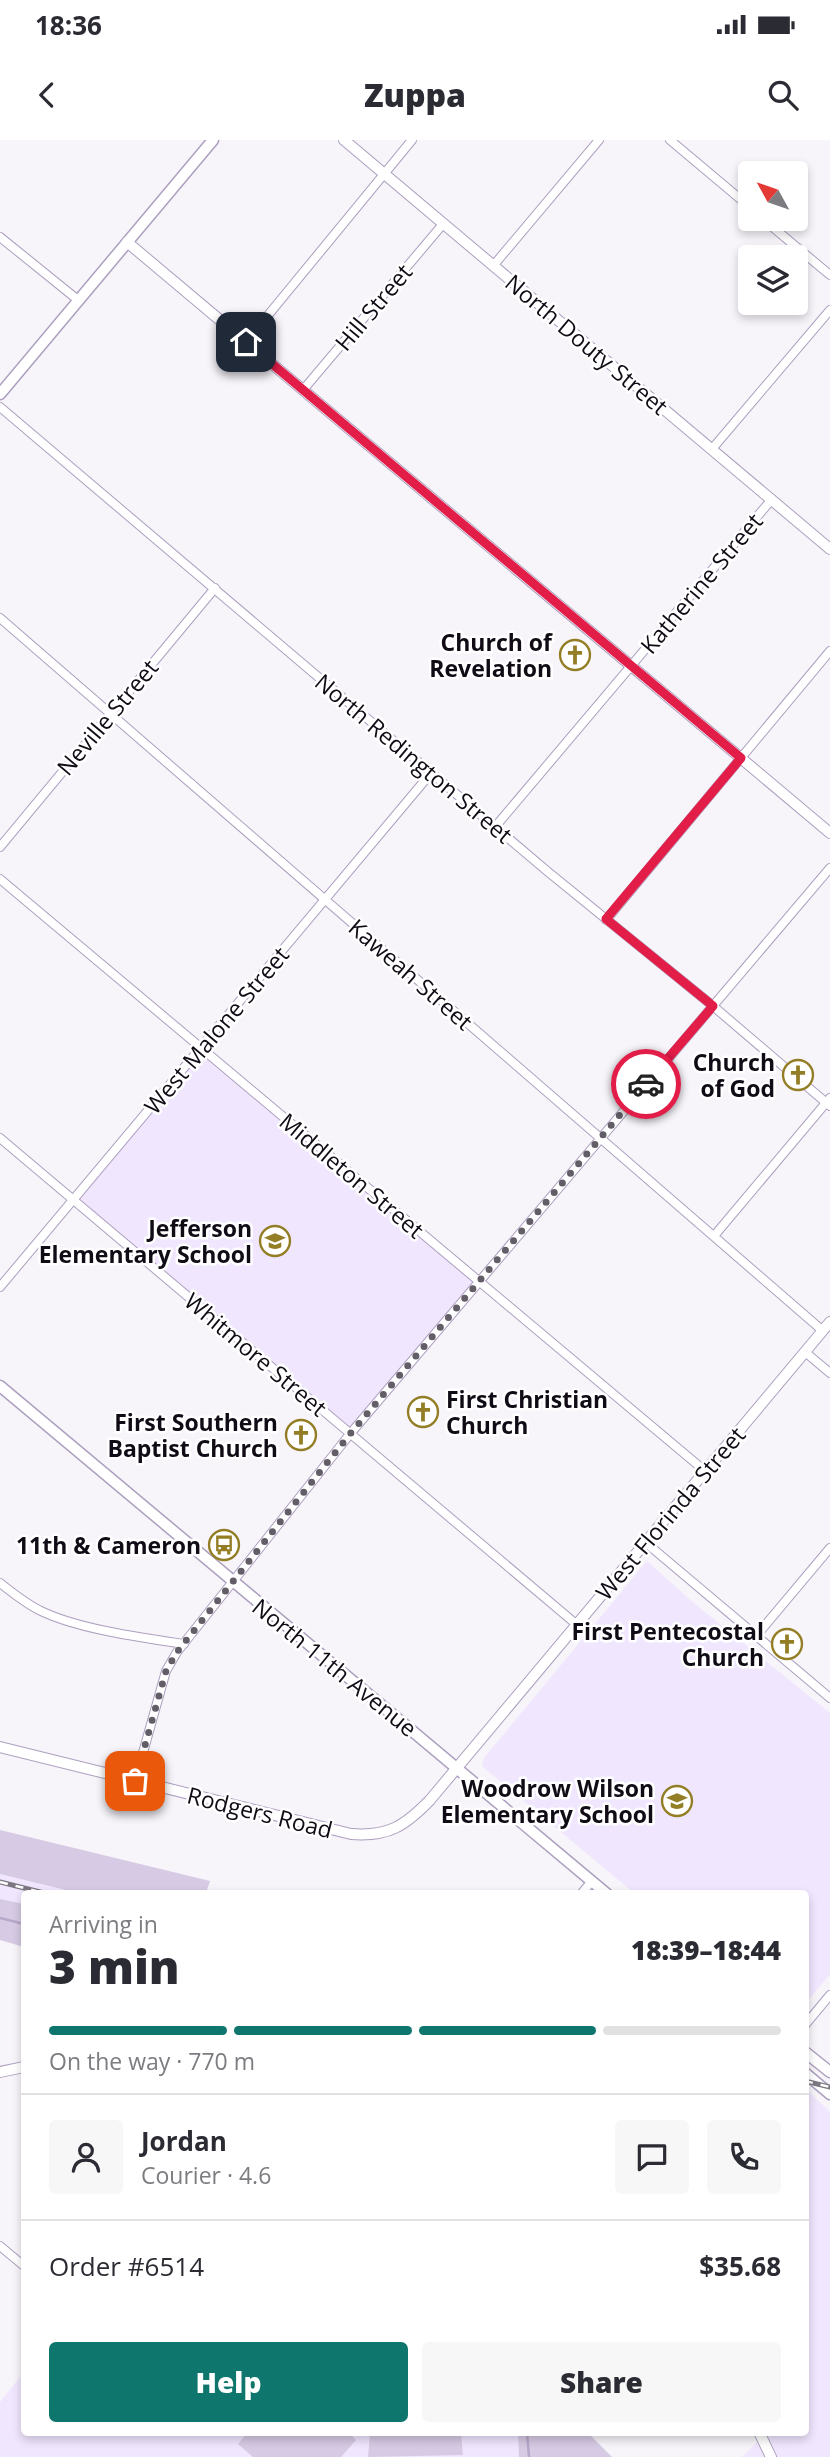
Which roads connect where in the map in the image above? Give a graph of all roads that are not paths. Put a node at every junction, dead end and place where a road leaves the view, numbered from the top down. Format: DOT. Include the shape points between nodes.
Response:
graph roads {
  1 [pos="213,140"];
  2 [pos="344,140"];
  3 [pos="412,140"];
  4 [pos="599,140"];
  5 [pos="670,140"];
  6 [pos="384,174"];
  7 [pos="738,197"];
  8 [pos="443,224"];
  9 [pos="777,231"];
  10 [pos="0,237"];
  11 [pos="127,242"];
  12 [pos="493,266"];
  13 [pos="830,275"];
  14 [pos="78,300"];
  15 [pos="830,310"];
  16 [pos="246,342"];
  17 [pos="303,390"];
  18 [pos="0,394"];
  19 [pos="0,407"];
  20 [pos="712,449"];
  21 [pos="772,499"];
  22 [pos="830,549"];
  23 [pos="215,588"];
  24 [pos="0,618"];
  25 [pos="830,651"];
  26 [pos="631,666"];
  27 [pos="110,714"];
  28 [pos="741,758"];
  29 [pos="432,773"];
  30 [pos="495,827"];
  31 [pos="830,833"];
  32 [pos="0,847"];
  33 [pos="830,868"];
  34 [pos="0,879"];
  35 [pos="325,900"];
  36 [pos="606,919"];
  37 [pos="713,1006"];
  38 [pos="201,1048"];
  39 [pos="829,1102"];
  40 [pos="0,1138"];
  41 [pos="601,1139"];
  42 [pos="73,1200"];
  43 [pos="714,1236"];
  44 [pos="479,1282"];
  45 [pos="0,1287"];
  46 [pos="830,1322"];
  47 [pos="823,1331"];
  48 [pos="805,1352"];
  49 [pos="830,1373"];
  50 [pos="0,1386"];
  51 [pos="350,1434"];
  52 [pos="705,1471"];
  53 [pos="645,1542"];
  54 [pos="830,1548"];
  55 [pos="232,1582"];
  56 [pos="0,1583"];
  57 [pos="576,1624"];
  58 [pos="757,1635"];
  59 [pos="184,1644"];
  60 [pos="830,1698"];
  61 [pos="0,1747"];
  62 [pos="456,1767"];
  63 [pos="135,1781"];
  64 [pos="592,1881"];
  65 [pos="584,1890"];
  66 [pos="602,1890"];
  67 [pos="830,1995"];
  68 [pos="809,2020"];
  69 [pos="809,2055"];
  70 [pos="21,2068"];
  71 [pos="0,2072"];
  72 [pos="830,2072"];
  73 [pos="809,2076"];
  74 [pos="830,2094"];
  75 [pos="0,2246"];
  76 [pos="21,2264"];
  77 [pos="761,2436"];
  78 [pos="771,2457"];
  1 -- 11 [label="main road"];
  2 -- 6 [label="street, North Douty Street"];
  3 -- 6 [label="street"];
  4 -- 12 [label="street"];
  5 -- 7 [label="street"];
  6 -- 8 [label="street, North Douty Street"];
  6 -- 16 [label="street"];
  8 -- 12 [label="street, North Douty Street"];
  8 -- 17 [label="street, Hill Street"];
  9 -- 13 [label="street"];
  10 -- 14 [label="street"];
  11 -- 14 [label="main road"];
  11 -- 16 [label="street"];
  12 -- 20 [label="street, North Douty Street"];
  14 -- 18 [label="main road"];
  15 -- 20 [label="street"];
  16 -- 17 [label="street"];
  17 -- 26 [label="street"];
  19 -- 23 [label="street, North Redington Street"];
  20 -- 21 [label="street, North Douty Street"];
  21 -- 22 [label="street, North Douty Street"];
  21 -- 26 [label="street, Katherine Street"];
  23 -- 27 [label="street, Neville Street"];
  23 -- 29 [label="street, North Redington Street"];
  24 -- 27 [label="street, Kaweah Street"];
  25 -- 28 [label="street"];
  26 -- 28 [label="street"];
  26 -- 30 [label="street, Katherine Street"];
  27 -- 32 [label="street, Neville Street"];
  27 -- 35 [label="street, Kaweah Street"];
  28 -- 31 [label="street"];
  28 -- 36 [label="street"];
  29 -- 30 [label="street, North Redington Street"];
  29 -- 35 [label="street, West Malone Street"];
  30 -- 36 [label="street, North Redington Street"];
  33 -- 37 [label="street"];
  34 -- 38 [label="street, Middleton Street"];
  35 -- 38 [label="street, West Malone Street"];
  35 -- 41 [label="street, Kaweah Street"];
  36 -- 37 [label="street, North Redington Street"];
  37 -- 39 [label="street, North Redington Street"];
  37 -- 41 [label="street"];
  38 -- 42 [label="street, West Malone Street"];
  38 -- 44 [label="street, Middleton Street"];
  39 -- 43 [label="street"];
  40 -- 42 [label="street, Whitmore Street"];
  41 -- 43 [label="street, Kaweah Street"];
  41 -- 44 [label="street"];
  42 -- 45 [label="street, West Malone Street"];
  42 -- 51 [label="street, Whitmore Street"];
  43 -- 47 [label="street, Kaweah Street"];
  44 -- 51 [label="street"];
  44 -- 52 [label="street, Middleton Street"];
  46 -- 47 [label="street, West Florinda Street"];
  47 -- 48 [label="street, West Florinda Street"];
  48 -- 49 [label="street"];
  48 -- 52 [label="street, West Florinda Street"];
  50 -- 55 [label="main road, North 11th Avenue"];
  51 -- 55 [label="street"];
  51 -- 57 [label="street, Whitmore Street"];
  52 -- 53 [label="street, West Florinda Street"];
  53 -- 57 [label="street, West Florinda Street"];
  53 -- 58 [label="street"];
  54 -- 58 [label="street"];
  55 -- 59 [label="street"];
  55 -- 62 [label="main road, North 11th Avenue"];
  56 -- 59 [label="street" via="30,1605 61,1619"];
  57 -- 62 [label="street, West Florinda Street"];
  58 -- 60 [label="street"];
  59 -- 63 [label="street" via="166,1671"];
  61 -- 63 [label="street, Rodgers Road"];
  62 -- 63 [label="street, Rodgers Road" via="403,1825 366,1835"];
  62 -- 64 [label="main road, North 11th Avenue"];
  64 -- 65 [label="street"];
  64 -- 66 [label="main road, North 11th Avenue"];
  67 -- 68 [label="street"];
  69 -- 72 [label="main road"];
  70 -- 71 [label="street"];
  73 -- 74 [label="main road"];
  75 -- 76 [label="street"];
  77 -- 78 [label="street"];
}
